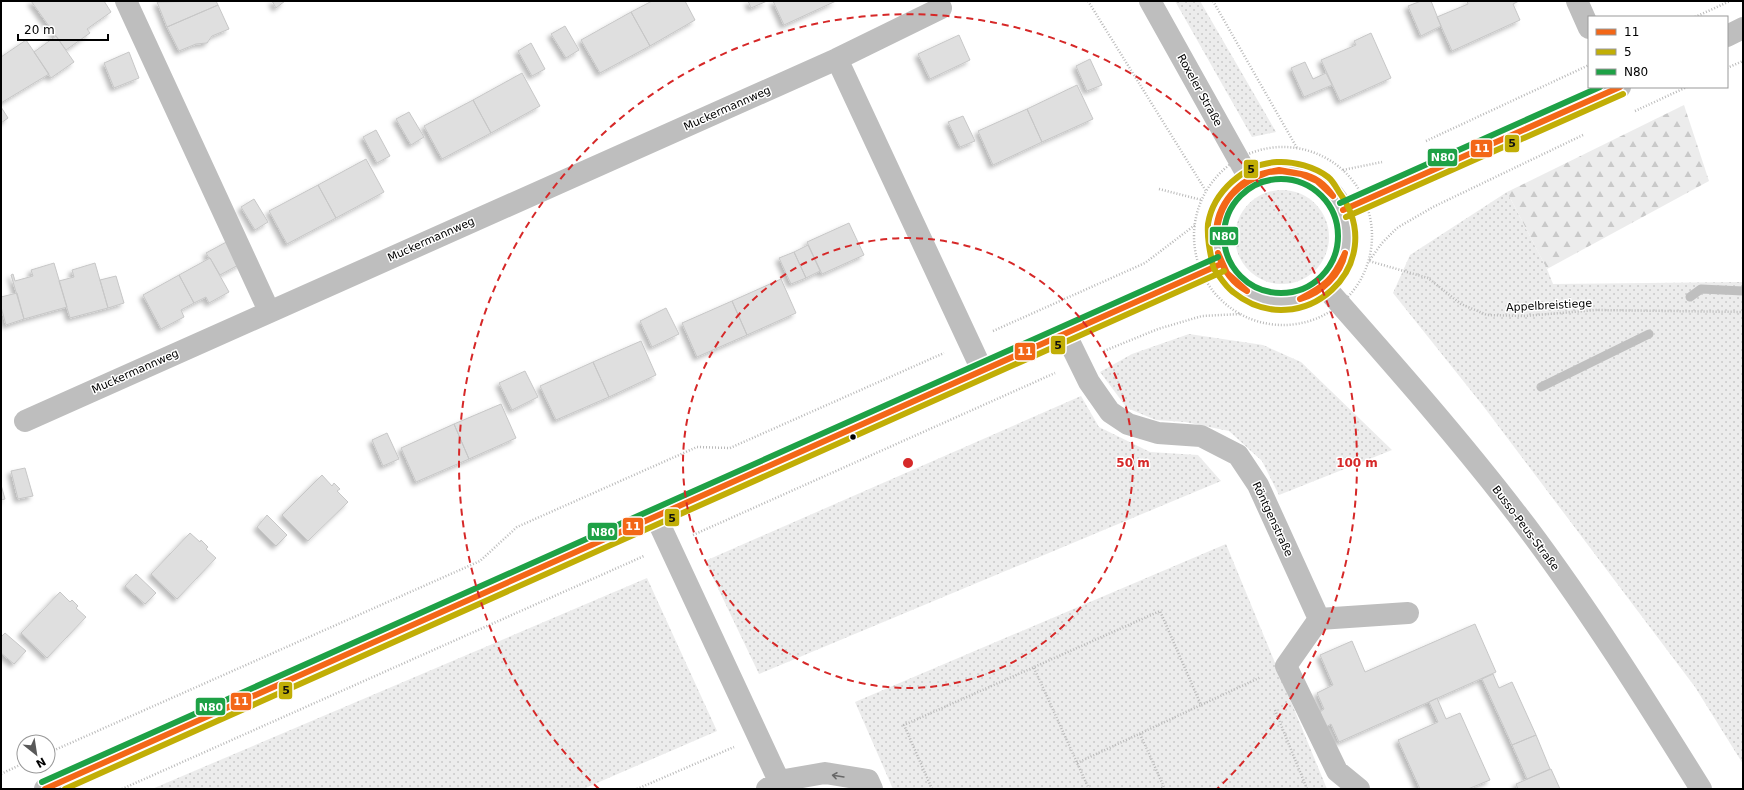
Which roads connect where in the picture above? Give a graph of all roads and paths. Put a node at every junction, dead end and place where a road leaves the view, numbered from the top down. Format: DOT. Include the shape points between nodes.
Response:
graph roads {
  1 [pos="126,1"];
  2 [pos="1088,1"];
  3 [pos="1150,1"];
  4 [pos="1213,1"];
  5 [pos="1577,1"];
  6 [pos="1730,1"];
  7 [pos="941,8"];
  8 [pos="1697,16"];
  9 [pos="1588,26"];
  10 [pos="1743,28"];
  11 [pos="1728,36"];
  12 [pos="837,59"];
  13 [pos="1743,61"];
  14 [pos="1588,65"];
  15 [pos="1728,68"];
  16 [pos="1617,88"];
  17 [pos="1685,88"];
  18 [pos="1630,113"];
  19 [pos="1588,133"];
  20 [pos="1419,145"];
  21 [pos="1297,148"];
  22 [pos="1238,159"];
  23 [pos="1383,161"];
  24 [pos="1343,170"];
  25 [pos="1249,178"];
  26 [pos="1159,189"];
  27 [pos="1206,191"];
  28 [pos="1202,200"];
  29 [pos="1365,200"];
  30 [pos="1343,210"];
  31 [pos="1195,225"];
  32 [pos="1369,261"];
  33 [pos="1221,264"];
  34 [pos="1201,272"];
  35 [pos="1325,287"];
  36 [pos="1340,304"];
  37 [pos="269,311"];
  38 [pos="1743,312"];
  39 [pos="1065,333"];
  40 [pos="969,342"];
  41 [pos="982,370"];
  42 [pos="25,421"];
  43 [pos="656,517"];
  44 [pos="1408,613"];
  45 [pos="1319,619"];
  46 [pos="1034,668"];
  47 [pos="1265,683"];
  48 [pos="1273,704"];
  49 [pos="1201,705"];
  50 [pos="1140,734"];
  51 [pos="739,745"];
  52 [pos="56,749"];
  53 [pos="1077,763"];
  54 [pos="16,767"];
  55 [pos="1,774"];
  56 [pos="773,785"];
  57 [pos="45,789"];
  58 [pos="637,789"];
  59 [pos="872,789"];
  60 [pos="932,789"];
  61 [pos="1089,789"];
  62 [pos="1160,789"];
  63 [pos="1307,789"];
  64 [pos="1359,789"];
  65 [pos="1701,789"];
  1 -- 37 [label="main road"];
  2 -- 27 [label="path"];
  3 -- 22 [label="main road, Roxeler Straße"];
  4 -- 21 [label="path"];
  5 -- 9 [label="main road"];
  6 -- 8 [label="path"];
  7 -- 12 [label="main road, Muckermannweg"];
  10 -- 11 [label="main road"];
  12 -- 37 [label="main road, Muckermannweg"];
  12 -- 40 [label="main road"];
  13 -- 15 [label="path"];
  14 -- 20 [label="path"];
  16 -- 29 [label="main road"];
  17 -- 18 [label="path"];
  19 -- 32 [label="path" via="1433,207 1397,228"];
  21 -- 22 [label="path" via="1272,148 1256,151"];
  21 -- 24 [label="path" via="1318,154"];
  22 -- 25 [label="main road, Roxeler Straße"];
  22 -- 27 [label="path" via="1216,177"];
  23 -- 24 [label="path"];
  24 -- 29 [label="path" via="1356,184"];
  25 -- 30 [label="main road" via="1275,170 1299,172 1324,184"];
  25 -- 33 [label="main road" via="1232,192 1220,211 1216,237"];
  26 -- 28 [label="path"];
  27 -- 28 [label="path"];
  28 -- 31 [label="path"];
  29 -- 30 [label="main road"];
  29 -- 32 [label="path" via="1372,229"];
  30 -- 35 [label="main road" via="1348,236 1343,264"];
  31 -- 34 [label="path" via="1195,252"];
  31 -- 40 [label="path" via="1145,263"];
  32 -- 36 [label="path" via="1352,293"];
  32 -- 38 [label="path, Appelbreistiege" via="1428,278 1461,304 1487,315 1525,316 1596,310"];
  33 -- 34 [label="main road"];
  33 -- 35 [label="main road" via="1236,285 1259,299 1281,303 1305,299"];
  34 -- 36 [label="path" via="1218,298 1240,314 1259,322 1278,325 1308,322 1325,315"];
  34 -- 39 [label="main road"];
  35 -- 36 [label="main road, Busso-Peus-Straße"];
  36 -- 65 [label="main road, Busso-Peus-Straße" via="1463,447 1526,526 1592,619"];
  37 -- 42 [label="main road, Muckermannweg"];
  39 -- 41 [label="main road"];
  39 -- 45 [label="main road, Röntgenstraße" via="1088,382 1110,412 1128,424 1158,433 1201,436 1238,455 1258,485"];
  40 -- 41 [label="main road"];
  40 -- 52 [label="path" via="730,448 697,448 517,527 480,561"];
  41 -- 43 [label="main road"];
  43 -- 56 [label="main road"];
  43 -- 57 [label="main road"];
  44 -- 45 [label="main road"];
  45 -- 64 [label="main road" via="1286,666 1337,771"];
  46 -- 49 [label="path" via="1160,611"];
  46 -- 53 [label="path"];
  46 -- 60 [label="path" via="904,725"];
  47 -- 49 [label="path" via="1262,676"];
  48 -- 63 [label="path"];
  49 -- 50 [label="path"];
  50 -- 53 [label="path"];
  50 -- 62 [label="path" via="1164,787"];
  51 -- 58 [label="path"];
  53 -- 61 [label="path"];
  54 -- 55 [label="path"];
  59 -- 56 [label="main road, one-way" via="868,780 825,773"];
}
